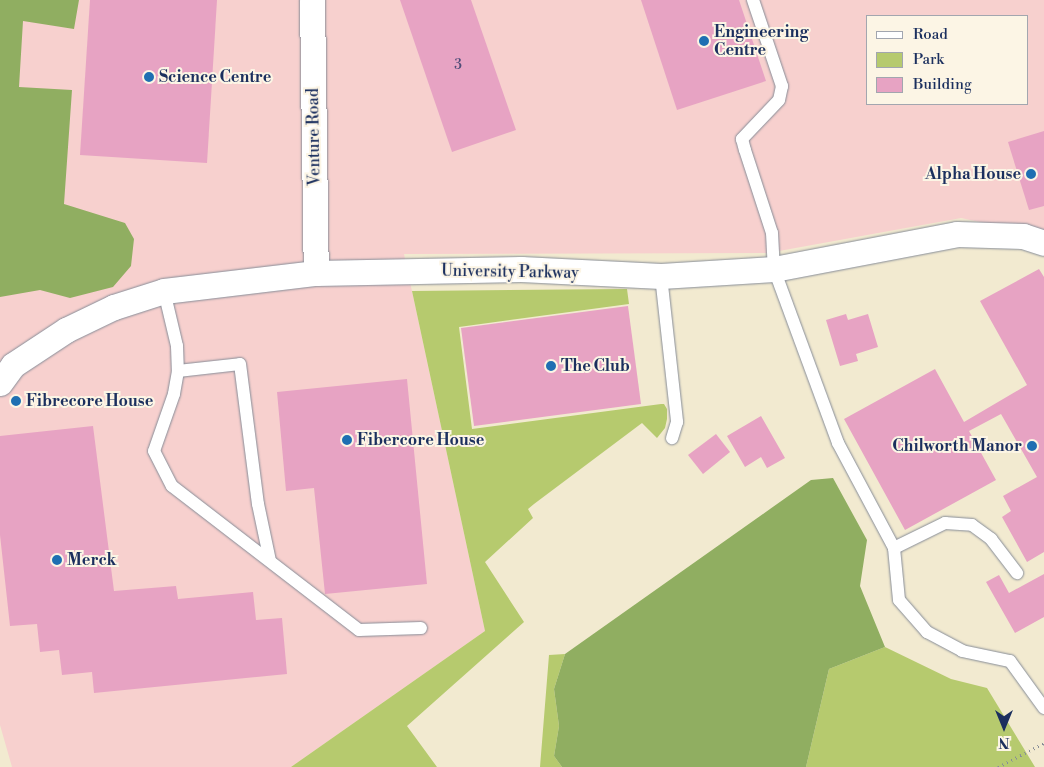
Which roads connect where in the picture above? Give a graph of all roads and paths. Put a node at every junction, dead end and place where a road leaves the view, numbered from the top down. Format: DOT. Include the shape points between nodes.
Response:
graph roads {
  1 [pos="312,0"];
  2 [pos="753,0"];
  3 [pos="1044,243"];
  4 [pos="774,269"];
  5 [pos="316,273"];
  6 [pos="661,276"];
  7 [pos="164,291"];
  8 [pos="178,370"];
  9 [pos="0,383"];
  10 [pos="672,438"];
  11 [pos="894,548"];
  12 [pos="270,561"];
  13 [pos="1017,573"];
  14 [pos="421,628"];
  15 [pos="1044,708"];
  16 [pos="1044,743"];
  17 [pos="998,767"];
  1 -- 5 [label="street, Venture Road"];
  2 -- 4 [label="lane" via="782,86 774,108 742,139 772,233"];
  3 -- 4 [label="street, University Parkway" via="1023,236 957,234"];
  4 -- 6 [label="street, University Parkway"];
  4 -- 11 [label="lane" via="838,443"];
  5 -- 6 [label="street, University Parkway" via="521,269"];
  5 -- 7 [label="street, University Parkway"];
  6 -- 10 [label="lane" via="677,422"];
  7 -- 8 [label="lane" via="177,346"];
  7 -- 9 [label="street, University Parkway" via="114,307 66,330 13,365"];
  8 -- 12 [label="lane" via="174,394 154,451 172,486"];
  8 -- 12 [label="lane" via="240,364 258,504"];
  11 -- 13 [label="lane" via="945,523 972,525 991,539"];
  11 -- 15 [label="lane" via="899,600 927,632 962,651 1010,661"];
  12 -- 14 [label="lane" via="359,630"];
  16 -- 17 [label="path"];
}
